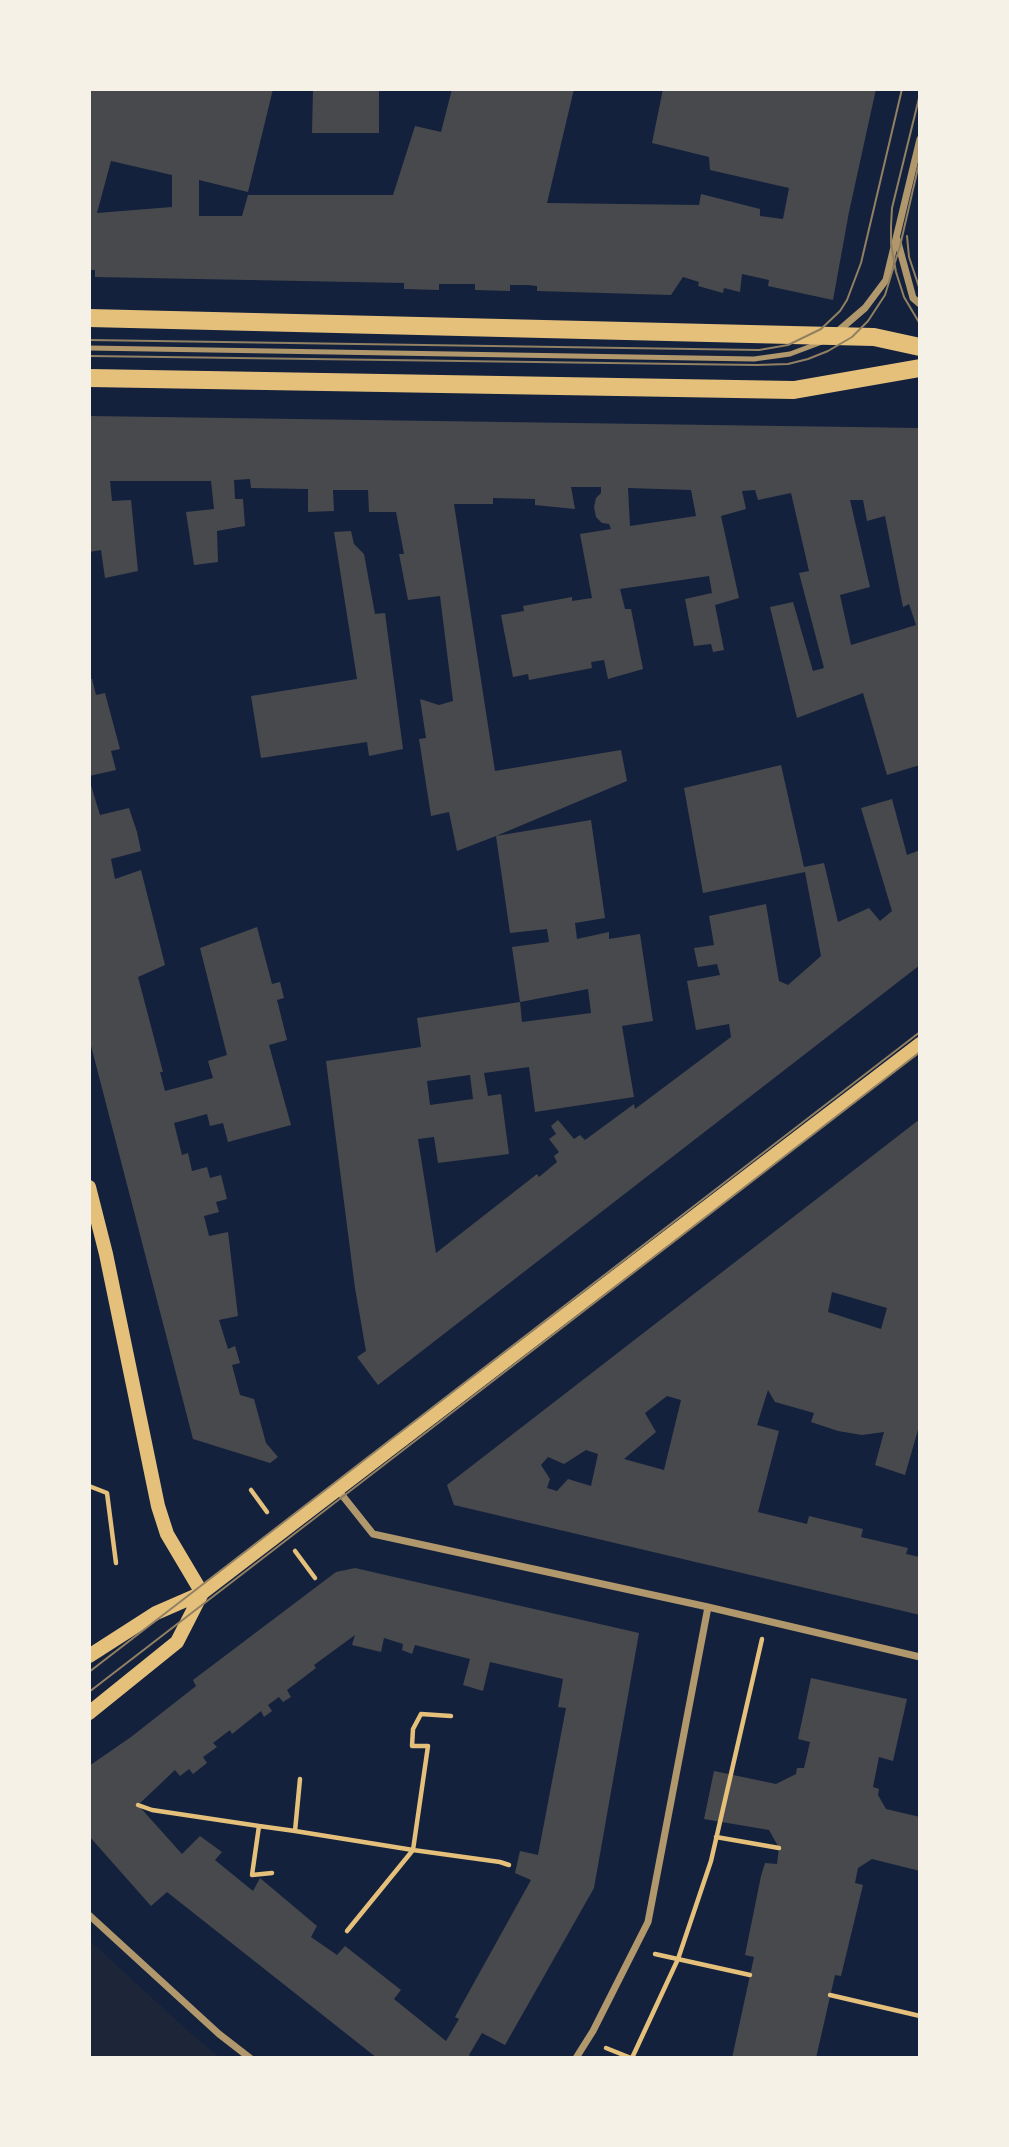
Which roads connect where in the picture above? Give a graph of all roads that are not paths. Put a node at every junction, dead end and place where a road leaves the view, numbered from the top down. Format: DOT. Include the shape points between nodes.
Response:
graph roads {
  1 [pos="920,139"];
  2 [pos="897,239"];
  3 [pos="920,304"];
  4 [pos="89,318"];
  5 [pos="831,337"];
  6 [pos="920,347"];
  7 [pos="89,348"];
  8 [pos="920,368"];
  9 [pos="89,378"];
  10 [pos="920,1044"];
  11 [pos="89,1187"];
  12 [pos="338,1490"];
  13 [pos="202,1593"];
  14 [pos="708,1607"];
  15 [pos="89,1656"];
  16 [pos="920,1657"];
  17 [pos="89,1713"];
  18 [pos="89,1915"];
  19 [pos="250,2058"];
  20 [pos="576,2058"];
  1 -- 2 [label="street"];
  2 -- 3 [label="street" via="913,298"];
  2 -- 5 [label="street" via="886,280 877,294"];
  4 -- 5 [label="main road"];
  5 -- 6 [label="main road" via="874,337"];
  5 -- 7 [label="lane" via="790,354 754,359"];
  8 -- 9 [label="main road" via="794,390"];
  10 -- 12 [label="main road"];
  11 -- 13 [label="main road" via="158,1506 167,1534"];
  12 -- 13 [label="main road"];
  12 -- 14 [label="street" via="373,1534"];
  13 -- 15 [label="main road" via="156,1613"];
  13 -- 17 [label="main road" via="177,1642"];
  14 -- 16 [label="street"];
  14 -- 20 [label="street" via="648,1922"];
  18 -- 19 [label="street"];
}
